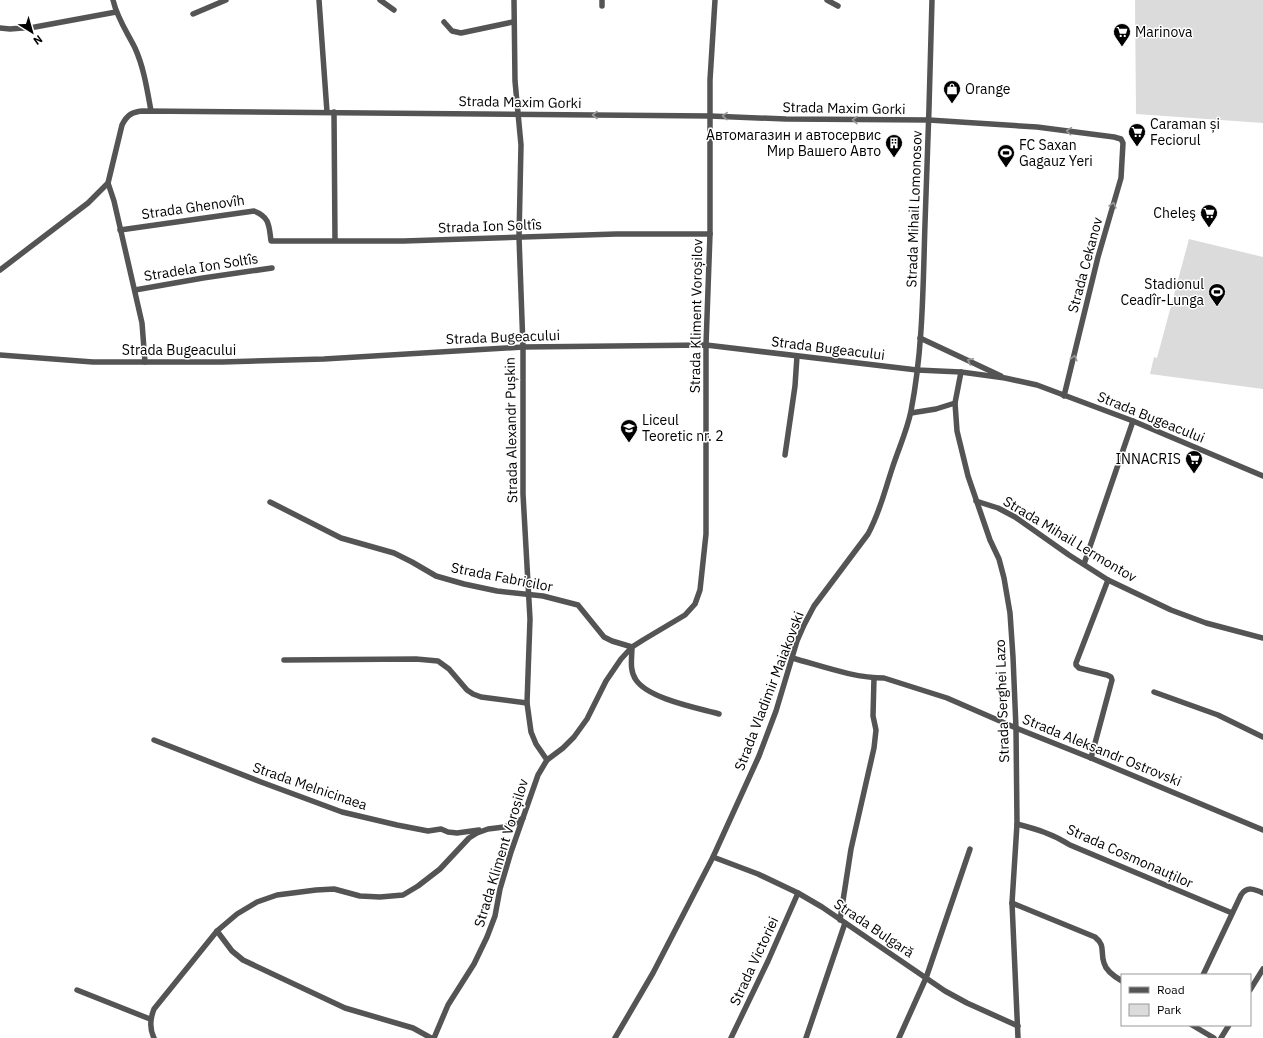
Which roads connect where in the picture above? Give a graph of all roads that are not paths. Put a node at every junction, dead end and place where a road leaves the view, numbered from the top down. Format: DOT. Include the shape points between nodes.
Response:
graph roads {
  1 [pos="113,0"];
  2 [pos="226,0"];
  3 [pos="319,0"];
  4 [pos="380,0"];
  5 [pos="514,0"];
  6 [pos="715,0"];
  7 [pos="827,0"];
  8 [pos="932,0"];
  9 [pos="838,6"];
  10 [pos="394,10"];
  11 [pos="116,12"];
  12 [pos="193,14"];
  13 [pos="444,22"];
  14 [pos="513,22"];
  15 [pos="0,28"];
  16 [pos="151,111"];
  17 [pos="327,112"];
  18 [pos="334,112"];
  19 [pos="517,115"];
  20 [pos="710,116"];
  21 [pos="929,120"];
  22 [pos="1121,139"];
  23 [pos="108,182"];
  24 [pos="120,230"];
  25 [pos="710,234"];
  26 [pos="519,237"];
  27 [pos="335,240"];
  28 [pos="271,241"];
  29 [pos="272,268"];
  30 [pos="0,270"];
  31 [pos="135,290"];
  32 [pos="920,338"];
  33 [pos="706,345"];
  34 [pos="523,347"];
  35 [pos="0,355"];
  36 [pos="797,356"];
  37 [pos="145,362"];
  38 [pos="917,370"];
  39 [pos="961,372"];
  40 [pos="1005,378"];
  41 [pos="1064,396"];
  42 [pos="955,403"];
  43 [pos="911,413"];
  44 [pos="1133,421"];
  45 [pos="785,455"];
  46 [pos="1263,476"];
  47 [pos="976,500"];
  48 [pos="270,502"];
  49 [pos="1084,564"];
  50 [pos="1108,580"];
  51 [pos="528,593"];
  52 [pos="1263,638"];
  53 [pos="632,647"];
  54 [pos="792,658"];
  55 [pos="284,660"];
  56 [pos="874,678"];
  57 [pos="1154,692"];
  58 [pos="527,703"];
  59 [pos="719,714"];
  60 [pos="1016,728"];
  61 [pos="1263,736"];
  62 [pos="154,740"];
  63 [pos="1091,758"];
  64 [pos="547,760"];
  65 [pos="523,818"];
  66 [pos="1017,824"];
  67 [pos="488,829"];
  68 [pos="1263,830"];
  69 [pos="970,849"];
  70 [pos="713,857"];
  71 [pos="798,893"];
  72 [pos="1263,893"];
  73 [pos="1012,903"];
  74 [pos="1232,913"];
  75 [pos="842,922"];
  76 [pos="217,931"];
  77 [pos="1263,969"];
  78 [pos="1202,974"];
  79 [pos="926,978"];
  80 [pos="1121,980"];
  81 [pos="1251,988"];
  82 [pos="77,990"];
  83 [pos="150,1019"];
  84 [pos="1018,1026"];
  85 [pos="1194,1026"];
  86 [pos="1228,1026"];
  87 [pos="154,1038"];
  88 [pos="433,1038"];
  89 [pos="615,1038"];
  90 [pos="731,1038"];
  91 [pos="806,1038"];
  92 [pos="899,1038"];
  93 [pos="1018,1038"];
  94 [pos="1214,1038"];
  95 [pos="1222,1038"];
  1 -- 11 [label="street"];
  2 -- 12 [label="street"];
  3 -- 17 [label="street"];
  4 -- 10 [label="street"];
  5 -- 14 [label="street, Strada Alexandr Pușkin"];
  6 -- 20 [label="street, Strada Kliment Voroșilov"];
  7 -- 9 [label="street"];
  8 -- 21 [label="street, Strada Mihail Lomonosov"];
  11 -- 15 [label="street" via="35,27"];
  11 -- 16 [label="street" via="135,48 147,85"];
  13 -- 14 [label="street" via="452,31 461,33"];
  14 -- 19 [label="street, Strada Alexandr Pușkin"];
  16 -- 17 [label="street, Strada Maxim Gorki"];
  16 -- 23 [label="street, Strada Maxim Gorki" via="134,112 126,117"];
  17 -- 18 [label="street, Strada Maxim Gorki"];
  18 -- 19 [label="street, Strada Maxim Gorki"];
  18 -- 27 [label="street"];
  20 -- 19 [label="street, Strada Maxim Gorki, one-way"];
  19 -- 26 [label="street, Strada Alexandr Pușkin" via="521,145"];
  21 -- 20 [label="street, Strada Maxim Gorki, one-way"];
  20 -- 25 [label="street, Strada Kliment Voroșilov"];
  22 -- 21 [label="street, Strada Maxim Gorki, one-way" via="1037,127"];
  21 -- 32 [label="street, Strada Mihail Lomonosov"];
  41 -- 22 [label="street, Strada Cekanov, one-way" via="1098,257 1121,178"];
  23 -- 24 [label="street"];
  23 -- 30 [label="street, Strada Maxim Gorki" via="88,203"];
  24 -- 28 [label="street, Strada Ghenovîh" via="254,210 262,213 268,220"];
  24 -- 31 [label="street"];
  25 -- 26 [label="street, Strada Ion Soltîs"];
  25 -- 33 [label="street, Strada Kliment Voroșilov"];
  26 -- 27 [label="street, Strada Ion Soltîs" via="404,241"];
  26 -- 34 [label="street, Strada Alexandr Pușkin"];
  27 -- 28 [label="street, Strada Ion Soltîs"];
  29 -- 31 [label="street, Stradela Ion Soltîs"];
  31 -- 37 [label="street" via="142,323"];
  32 -- 38 [label="street, Strada Mihail Lomonosov"];
  40 -- 32 [label="street, Strada Bugeacului, one-way"];
  33 -- 34 [label="street, Strada Bugeacului"];
  33 -- 36 [label="street, Strada Bugeacului"];
  33 -- 53 [label="street, Strada Kliment Voroșilov" via="706,534 700,590 695,604 685,615"];
  34 -- 37 [label="street, Strada Bugeacului" via="324,359"];
  34 -- 51 [label="street, Strada Alexandr Pușkin" via="523,494"];
  35 -- 37 [label="street, Strada Bugeacului" via="93,362"];
  36 -- 38 [label="street, Strada Bugeacului"];
  36 -- 45 [label="street"];
  38 -- 39 [label="street, Strada Bugeacului"];
  38 -- 43 [label="street, Strada Vladimir Maiakovski"];
  39 -- 40 [label="street, Strada Bugeacului"];
  39 -- 42 [label="street, Strada Serghei Lazo"];
  40 -- 41 [label="street, Strada Bugeacului" via="1036,385"];
  41 -- 44 [label="street, Strada Bugeacului"];
  42 -- 43 [label="street"];
  42 -- 47 [label="street, Strada Serghei Lazo" via="956,431"];
  43 -- 54 [label="street, Strada Vladimir Maiakovski" via="875,521 814,606"];
  44 -- 46 [label="street, Strada Bugeacului"];
  44 -- 49 [label="street"];
  47 -- 49 [label="street, Strada Mihail Lermontov" via="1015,517"];
  47 -- 60 [label="street, Strada Serghei Lazo" via="1004,578 1013,650"];
  48 -- 51 [label="street, Strada Fabricilor" via="341,538 394,553 436,576 490,589"];
  49 -- 50 [label="street, Strada Mihail Lermontov"];
  50 -- 52 [label="street, Strada Mihail Lermontov" via="1171,610 1206,623"];
  50 -- 63 [label="street" via="1076,663 1079,668 1107,675 1112,680"];
  51 -- 53 [label="street, Strada Fabricilor" via="578,605 604,637"];
  51 -- 58 [label="street, Strada Alexandr Pușkin" via="530,619"];
  53 -- 59 [label="street" via="631,667 636,680 644,688 662,698"];
  53 -- 64 [label="street, Strada Kliment Voroșilov" via="606,681 587,719 574,737"];
  54 -- 56 [label="street, Strada Aleksandr Ostrovski"];
  54 -- 70 [label="street, Strada Vladimir Maiakovski" via="762,748"];
  55 -- 58 [label="street" via="438,661 473,694"];
  56 -- 60 [label="street, Strada Aleksandr Ostrovski" via="884,678 947,698"];
  56 -- 75 [label="street" via="874,748 850,849"];
  57 -- 61 [label="street" via="1218,715"];
  58 -- 64 [label="street, Strada Alexandr Pușkin" via="530,732"];
  60 -- 63 [label="street, Strada Aleksandr Ostrovski"];
  60 -- 66 [label="street, Strada Serghei Lazo"];
  62 -- 67 [label="street, Strada Melnicinaea" via="342,812 428,831 441,829 457,833"];
  63 -- 68 [label="street, Strada Aleksandr Ostrovski"];
  64 -- 65 [label="street, Strada Kliment Voroșilov" via="538,775"];
  65 -- 67 [label="street, Strada Melnicinaea" via="509,826"];
  65 -- 88 [label="street, Strada Kliment Voroșilov" via="487,937 474,964 448,1005"];
  66 -- 73 [label="street, Strada Serghei Lazo"];
  66 -- 74 [label="street, Strada Cosmonauților" via="1046,832 1070,845"];
  67 -- 76 [label="street" via="470,838 440,869 403,895 380,898 334,890 278,895 257,902 237,914"];
  69 -- 79 [label="street"];
  70 -- 71 [label="street, Strada Bulgară"];
  70 -- 89 [label="street, Strada Vladimir Maiakovski" via="653,973"];
  71 -- 75 [label="street, Strada Bulgară"];
  71 -- 90 [label="street, Strada Victoriei"];
  72 -- 74 [label="street" via="1252,888 1244,890"];
  73 -- 80 [label="street" via="1094,937 1102,945 1107,969"];
  73 -- 84 [label="street, Strada Serghei Lazo"];
  74 -- 78 [label="street"];
  75 -- 79 [label="street, Strada Bulgară"];
  75 -- 91 [label="street"];
  76 -- 83 [label="street" via="154,1009"];
  76 -- 88 [label="street" via="232,951 243,960 345,1008 413,1028"];
  77 -- 81 [label="street"];
  79 -- 84 [label="street, Strada Bulgară" via="967,1003"];
  79 -- 92 [label="street"];
  82 -- 83 [label="street"];
  83 -- 87 [label="street"];
  84 -- 93 [label="street, Strada Serghei Lazo"];
  85 -- 94 [label="street"];
  86 -- 95 [label="street"];
}
